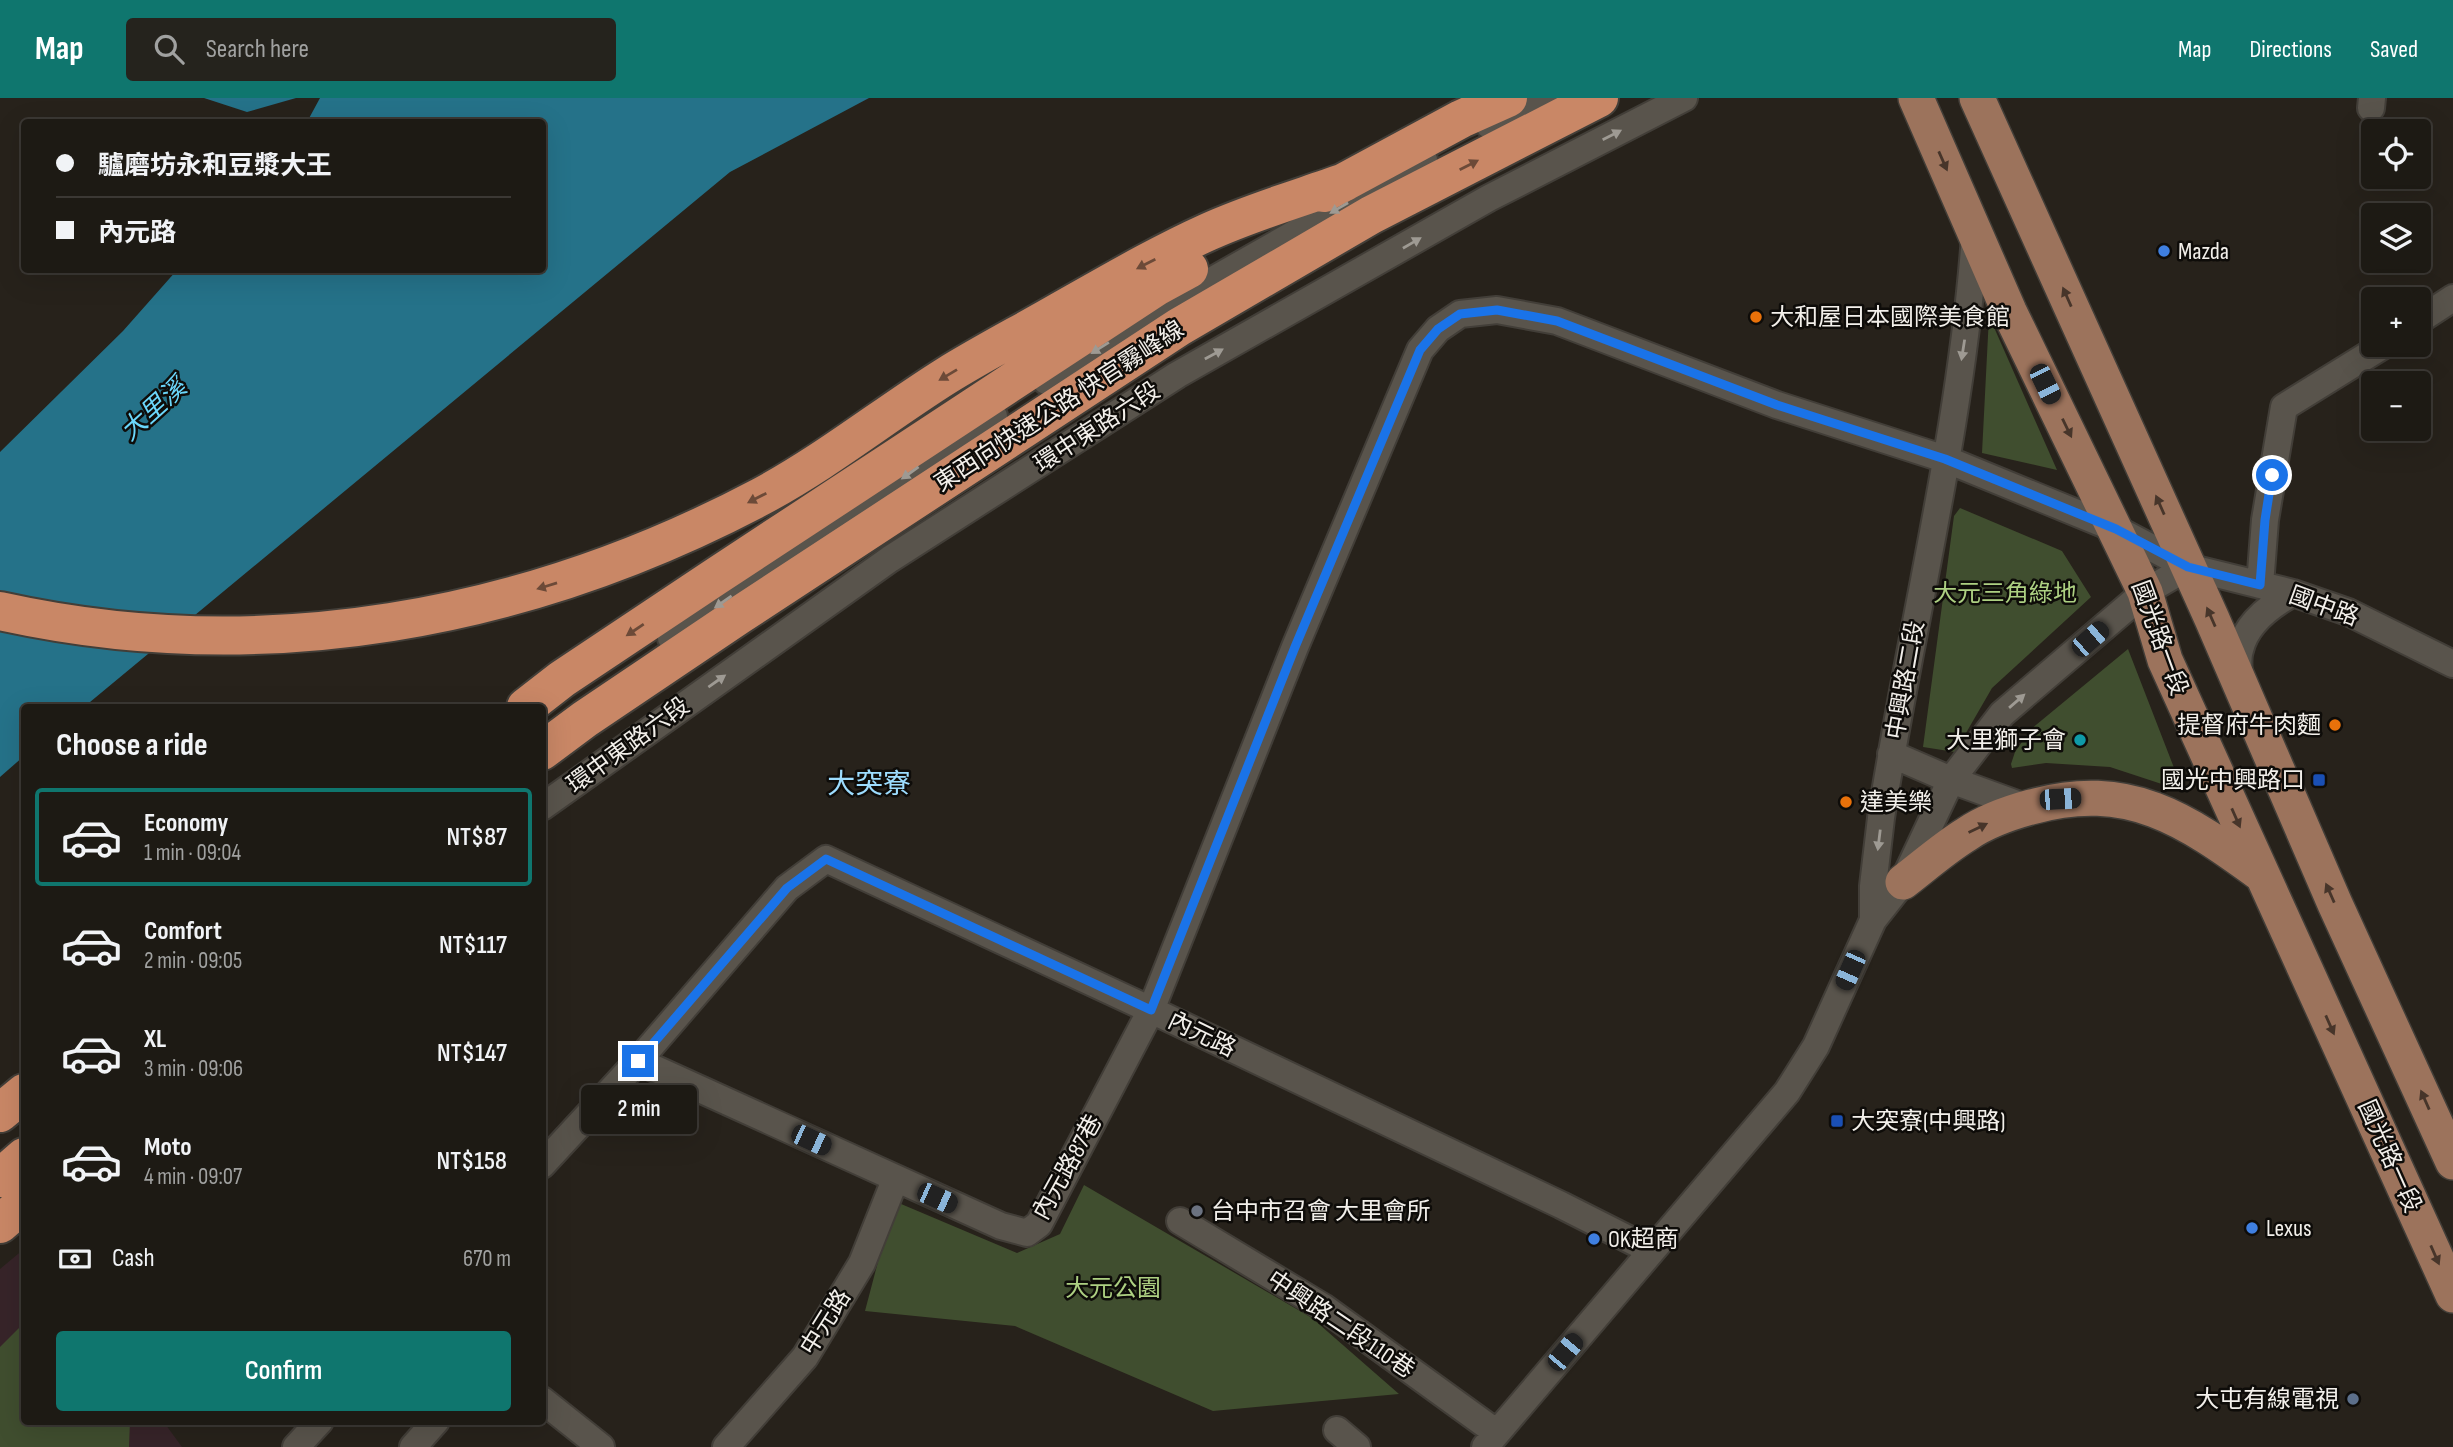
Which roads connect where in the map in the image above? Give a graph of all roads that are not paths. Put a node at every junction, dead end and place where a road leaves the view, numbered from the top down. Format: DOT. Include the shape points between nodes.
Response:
graph roads {
  1 [pos="1508,98"];
  2 [pos="1551,98"];
  3 [pos="1599,98"];
  4 [pos="1684,98"];
  5 [pos="1916,98"];
  6 [pos="1977,98"];
  7 [pos="1345,181"];
  8 [pos="1371,215"];
  9 [pos="1975,234"];
  10 [pos="2453,298"];
  11 [pos="2431,312"];
  12 [pos="2365,357"];
  13 [pos="1945,459"];
  14 [pos="2116,529"];
  15 [pos="2188,567"];
  16 [pos="2260,585"];
  17 [pos="2145,592"];
  18 [pos="2293,593"];
  19 [pos="0,611"];
  20 [pos="2453,664"];
  21 [pos="2238,681"];
  22 [pos="530,704"];
  23 [pos="546,727"];
  24 [pos="546,748"];
  25 [pos="1891,754"];
  26 [pos="546,777"];
  27 [pos="1951,780"];
  28 [pos="546,804"];
  29 [pos="2028,808"];
  30 [pos="2262,875"];
  31 [pos="1903,882"];
  32 [pos="1873,920"];
  33 [pos="1151,1010"];
  34 [pos="638,1061"];
  35 [pos="21,1096"];
  36 [pos="0,1113"];
  37 [pos="21,1149"];
  38 [pos="21,1160"];
  39 [pos="546,1161"];
  40 [pos="2453,1162"];
  41 [pos="0,1168"];
  42 [pos="0,1178"];
  43 [pos="895,1180"];
  44 [pos="21,1206"];
  45 [pos="1180,1221"];
  46 [pos="21,1223"];
  47 [pos="0,1224"];
  48 [pos="0,1241"];
  49 [pos="1650,1250"];
  50 [pos="2453,1295"];
  51 [pos="546,1403"];
  52 [pos="316,1425"];
  53 [pos="432,1425"];
  54 [pos="1337,1430"];
  55 [pos="1491,1440"];
  56 [pos="596,1446"];
  57 [pos="296,1447"];
  58 [pos="413,1447"];
  59 [pos="726,1447"];
  60 [pos="1357,1447"];
  1 -- 7 [label="highway, 東西向快速公路 快官霧峰線" via="1461,118"];
  2 -- 23 [label="street, one-way" via="1471,133 1162,309 1027,393"];
  8 -- 3 [label="highway, 東西向快速公路 快官霧峰線, one-way"];
  28 -- 4 [label="street, 環中東路六段, one-way" via="890,559 1177,375 1489,198"];
  5 -- 9 [label="main road, 國光路一段, one-way"];
  15 -- 6 [label="main road, 國光路一段, one-way"];
  7 -- 19 [label="highway, one-way" via="1209,232 1119,278 947,376 762,496 646,550 554,583 414,620 289,634 132,633"];
  7 -- 22 [label="highway, 東西向快速公路 快官霧峰線, one-way" via="1156,287 726,569"];
  8 -- 24 [label="highway, 東西向快速公路 快官霧峰線" via="1179,327 738,616"];
  8 -- 26 [label="highway" via="1293,288 1186,349 748,630"];
  9 -- 13 [label="street, 中興路二段, one-way" via="1970,298"];
  9 -- 14 [label="main road, 國光路一段, one-way"];
  10 -- 11 [label="street"];
  12 -- 16 [label="street" via="2284,407 2265,520"];
  13 -- 14 [label="street, 國中路"];
  13 -- 25 [label="street, 中興路二段"];
  13 -- 33 [label="street, 國中路" via="1777,405 1557,321 1497,310 1460,314 1438,329 1420,350 1295,647"];
  14 -- 15 [label="street, 國中路"];
  14 -- 17 [label="main road, 國光路一段"];
  15 -- 16 [label="street, 國中路"];
  15 -- 17 [label="street, 中興路二段"];
  21 -- 15 [label="main road, 國光路一段, one-way"];
  16 -- 18 [label="street, 國中路"];
  27 -- 17 [label="street, 中興路二段, one-way" via="2002,714"];
  17 -- 30 [label="main road, 國光路一段, one-way" via="2165,660"];
  18 -- 20 [label="street, 國中路" via="2348,612"];
  18 -- 21 [label="street" via="2270,607 2250,630 2239,650"];
  40 -- 21 [label="main road, 國光路一段, one-way"];
  25 -- 27 [label="street"];
  25 -- 32 [label="street, 中興路二段, one-way" via="1873,886"];
  27 -- 29 [label="street"];
  27 -- 31 [label="street, 中興路二段"];
  29 -- 30 [label="main road" via="2060,799 2102,797 2133,802 2165,813"];
  31 -- 29 [label="main road, one-way" via="1968,833"];
  30 -- 50 [label="main road, 國光路一段, one-way"];
  31 -- 32 [label="street, 中興路二段"];
  32 -- 49 [label="street, 中興路二段" via="1816,1046 1787,1093"];
  33 -- 34 [label="street, 內元路" via="826,859 787,888"];
  33 -- 43 [label="street, 內元路87巷" via="1040,1224 1027,1233"];
  33 -- 49 [label="street, 內元路"];
  34 -- 39 [label="street, 內元路"];
  34 -- 43 [label="street"];
  35 -- 36 [label="highway"];
  37 -- 41 [label="street"];
  38 -- 42 [label="highway"];
  43 -- 59 [label="street, 中元路" via="862,1263 805,1357"];
  44 -- 47 [label="highway"];
  45 -- 55 [label="street, 中興路二段110巷" via="1323,1307"];
  46 -- 48 [label="street"];
  49 -- 55 [label="street, 中興路二段"];
  51 -- 56 [label="street"];
  52 -- 57 [label="street"];
  53 -- 58 [label="street"];
  54 -- 60 [label="street"];
}
